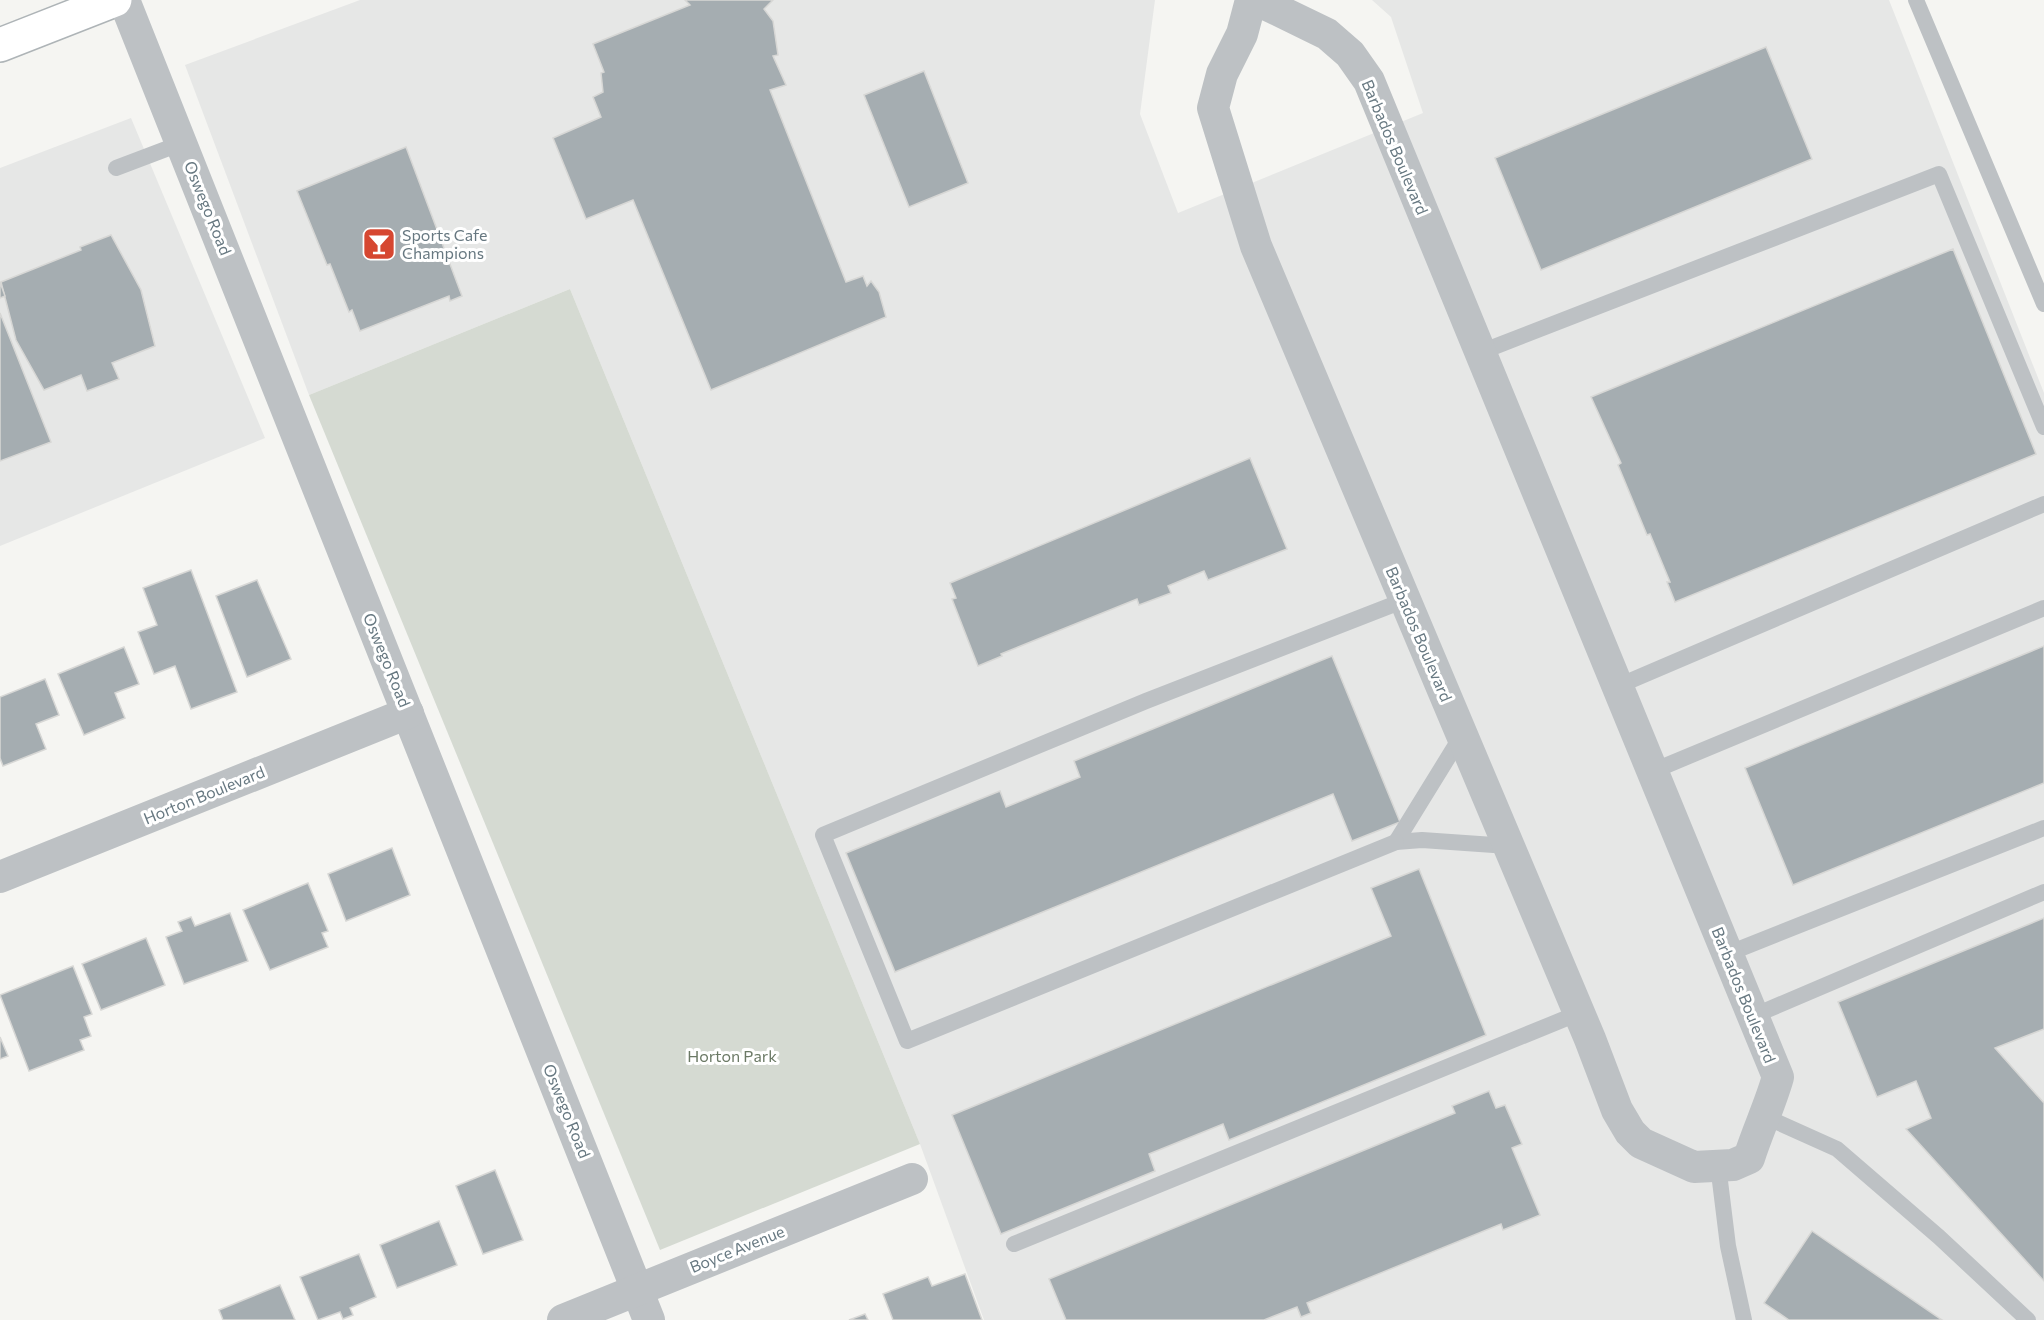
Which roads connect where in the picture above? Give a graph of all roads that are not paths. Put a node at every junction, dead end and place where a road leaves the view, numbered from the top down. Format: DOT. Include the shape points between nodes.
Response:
graph roads {
  1 [pos="115,0"];
  2 [pos="124,0"];
  3 [pos="1251,0"];
  4 [pos="1257,0"];
  5 [pos="1916,0"];
  6 [pos="0,45"];
  7 [pos="182,143"];
  8 [pos="116,168"];
  9 [pos="2044,304"];
  10 [pos="1481,352"];
  11 [pos="2044,427"];
  12 [pos="2044,504"];
  13 [pos="1405,600"];
  14 [pos="2044,608"];
  15 [pos="1618,686"];
  16 [pos="408,712"];
  17 [pos="1462,735"];
  18 [pos="1653,771"];
  19 [pos="2044,828"];
  20 [pos="1396,842"];
  21 [pos="1508,846"];
  22 [pos="0,877"];
  23 [pos="2044,892"];
  24 [pos="1727,954"];
  25 [pos="1579,1013"];
  26 [pos="1753,1016"];
  27 [pos="1766,1117"];
  28 [pos="1718,1165"];
  29 [pos="912,1179"];
  30 [pos="1014,1244"];
  31 [pos="637,1290"];
  32 [pos="563,1320"];
  33 [pos="649,1320"];
  34 [pos="1744,1320"];
  35 [pos="2028,1320"];
  1 -- 6 [label="main road"];
  2 -- 7 [label="street, Oswego Road"];
  3 -- 13 [label="street, Barbados Boulevard" via="1242,33 1222,74 1214,108 1256,246"];
  4 -- 10 [label="street, Barbados Boulevard" via="1327,34 1350,54 1369,81"];
  5 -- 9 [label="lane"];
  7 -- 8 [label="lane"];
  7 -- 16 [label="street, Oswego Road"];
  10 -- 11 [label="lane" via="1939,174"];
  10 -- 15 [label="street, Barbados Boulevard"];
  12 -- 15 [label="lane"];
  13 -- 17 [label="street, Barbados Boulevard"];
  13 -- 20 [label="lane" via="1146,700 823,834 907,1041"];
  14 -- 18 [label="lane"];
  15 -- 18 [label="street, Barbados Boulevard"];
  16 -- 22 [label="street, Horton Boulevard"];
  16 -- 31 [label="street, Oswego Road"];
  17 -- 20 [label="lane"];
  17 -- 21 [label="street, Barbados Boulevard"];
  18 -- 24 [label="street, Barbados Boulevard"];
  19 -- 24 [label="lane"];
  20 -- 21 [label="lane"];
  21 -- 25 [label="street, Barbados Boulevard"];
  23 -- 26 [label="lane"];
  24 -- 26 [label="street, Barbados Boulevard"];
  25 -- 28 [label="street, Barbados Boulevard" via="1617,1110 1630,1132 1641,1143 1694,1167"];
  25 -- 30 [label="lane"];
  26 -- 27 [label="street, Barbados Boulevard" via="1778,1077"];
  27 -- 28 [label="street, Barbados Boulevard" via="1749,1158 1733,1165"];
  27 -- 35 [label="lane" via="1837,1149"];
  28 -- 34 [label="lane" via="1728,1246"];
  29 -- 31 [label="street, Boyce Avenue"];
  31 -- 32 [label="street, Boyce Avenue"];
  31 -- 33 [label="street, Oswego Road"];
}
